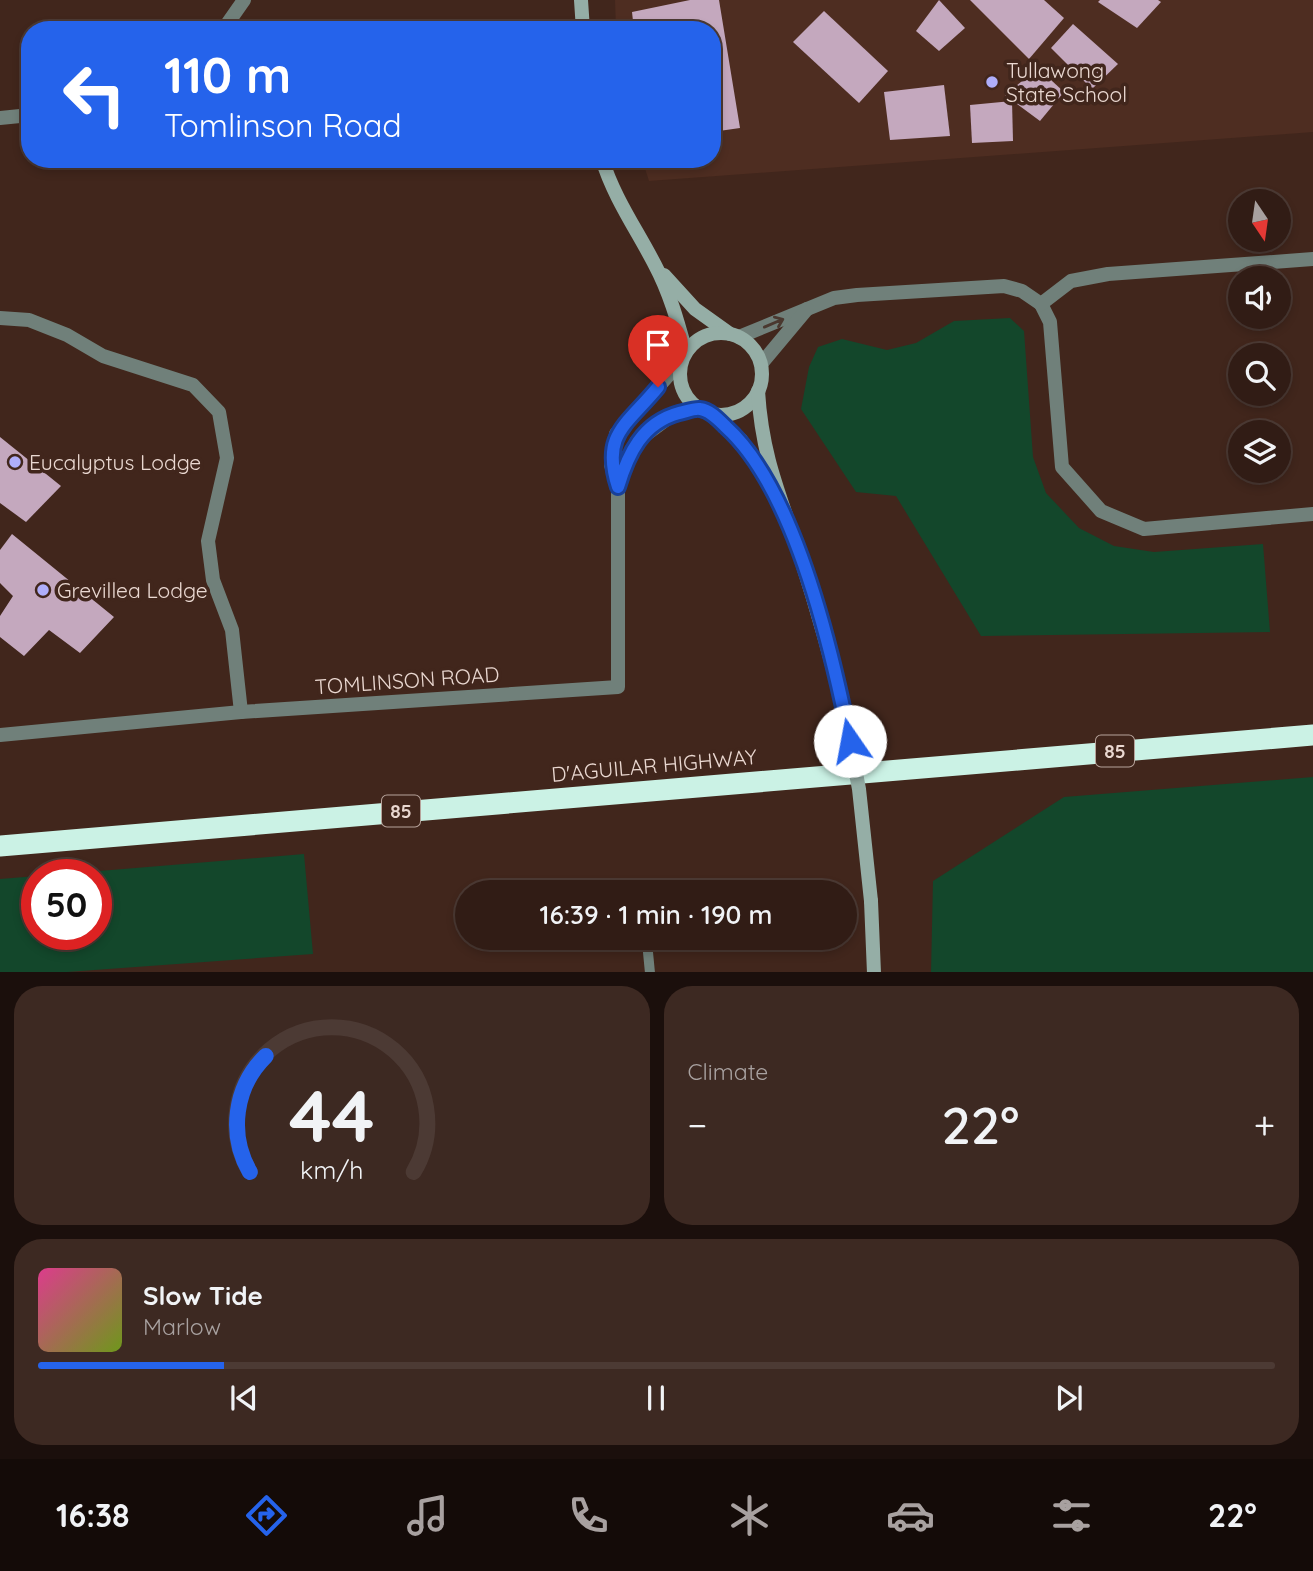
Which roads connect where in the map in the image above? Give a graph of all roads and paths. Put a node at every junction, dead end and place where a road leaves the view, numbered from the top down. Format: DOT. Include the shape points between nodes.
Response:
graph roads {
  1 [pos="244,0"];
  2 [pos="581,0"];
  3 [pos="229,21"];
  4 [pos="582,21"];
  5 [pos="21,117"];
  6 [pos="0,118"];
  7 [pos="606,168"];
  8 [pos="1313,260"];
  9 [pos="656,267"];
  10 [pos="1041,304"];
  11 [pos="808,308"];
  12 [pos="0,318"];
  13 [pos="735,335"];
  14 [pos="684,356"];
  15 [pos="761,364"];
  16 [pos="758,391"];
  17 [pos="705,411"];
  18 [pos="618,487"];
  19 [pos="774,488"];
  20 [pos="1313,514"];
  21 [pos="241,712"];
  22 [pos="1313,734"];
  23 [pos="0,735"];
  24 [pos="0,846"];
  25 [pos="648,950"];
  26 [pos="650,972"];
  27 [pos="874,972"];
  1 -- 3 [label="street"];
  2 -- 4 [label="main road"];
  5 -- 6 [label="street"];
  7 -- 9 [label="main road" via="625,214"];
  8 -- 10 [label="street" via="1108,274 1071,281"];
  9 -- 13 [label="main road" via="695,309"];
  9 -- 14 [label="main road" via="675,312"];
  10 -- 11 [label="street" via="1004,286 856,295"];
  10 -- 20 [label="street" via="1050,322 1062,467 1101,510 1144,529"];
  13 -- 11 [label="street, one-way"];
  11 -- 15 [label="street"];
  12 -- 21 [label="street" via="29,320 103,356 193,385 219,412 227,458 208,541 213,580 232,630"];
  13 -- 14 [label="main road" via="705,336"];
  13 -- 15 [label="main road" via="753,348"];
  14 -- 17 [label="main road" via="682,387"];
  14 -- 18 [label="street, TOMLINSON ROAD" via="616,434 611,465"];
  15 -- 16 [label="main road"];
  16 -- 17 [label="main road" via="739,410 726,415"];
  16 -- 19 [label="main road"];
  17 -- 18 [label="street, TOMLINSON ROAD" via="671,416 636,442"];
  17 -- 19 [label="main road" via="741,440"];
  18 -- 21 [label="street, TOMLINSON ROAD" via="618,687"];
  19 -- 27 [label="main road, bridge" via="819,618 845,716 872,901"];
  21 -- 23 [label="street, TOMLINSON ROAD"];
  22 -- 24 [label="highway, D'AGUILAR HIGHWAY / 85"];
  25 -- 26 [label="lane"];
}
